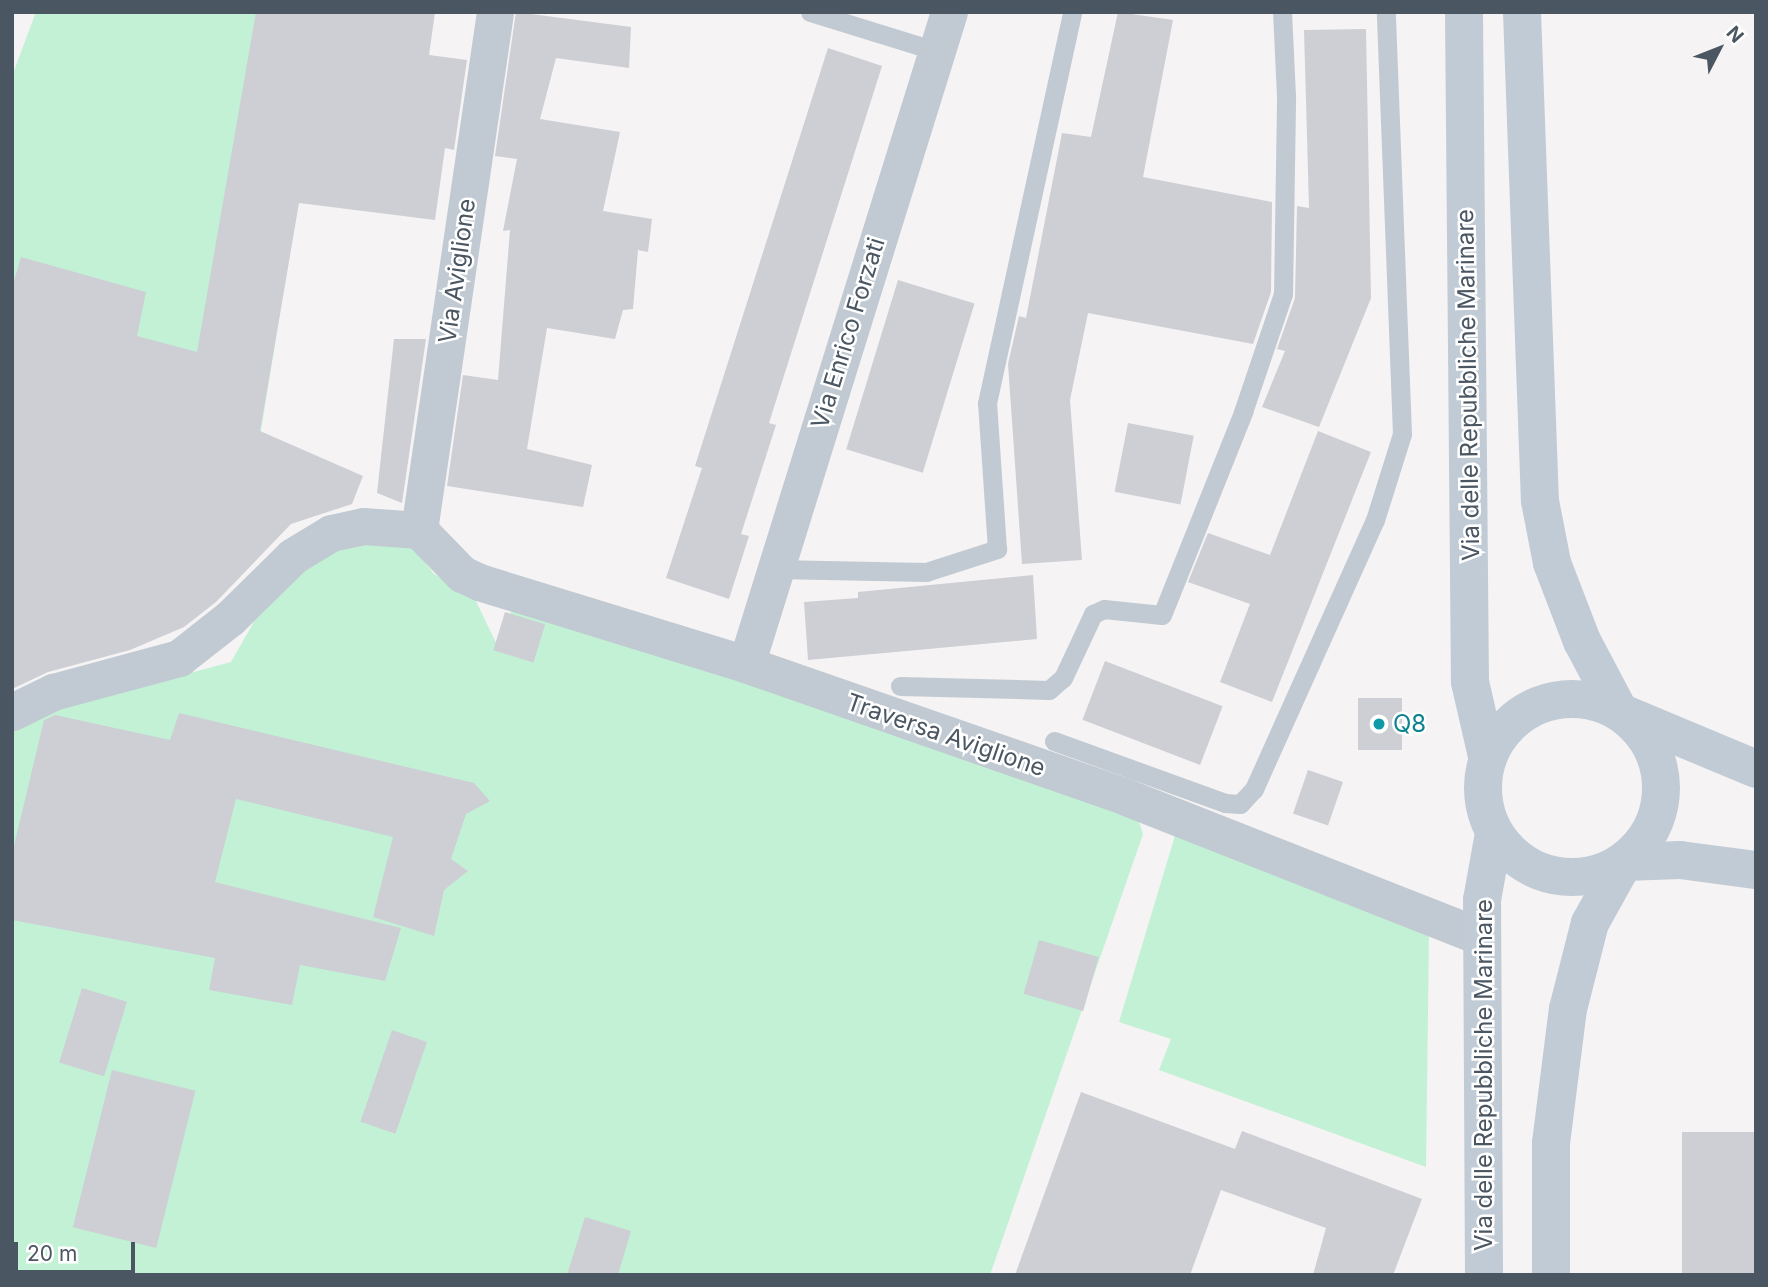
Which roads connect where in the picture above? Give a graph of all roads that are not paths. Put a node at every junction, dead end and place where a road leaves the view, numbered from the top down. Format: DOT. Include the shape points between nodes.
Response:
graph roads {
  1 [pos="495,12"];
  2 [pos="810,12"];
  3 [pos="949,12"];
  4 [pos="1072,12"];
  5 [pos="1282,12"];
  6 [pos="1386,12"];
  7 [pos="1464,12"];
  8 [pos="1522,12"];
  9 [pos="936,51"];
  10 [pos="419,530"];
  11 [pos="774,569"];
  12 [pos="749,655"];
  13 [pos="900,686"];
  14 [pos="1619,711"];
  15 [pos="12,712"];
  16 [pos="1054,741"];
  17 [pos="1487,756"];
  18 [pos="1756,769"];
  19 [pos="1494,833"];
  20 [pos="1624,862"];
  21 [pos="1756,870"];
  22 [pos="1481,937"];
  23 [pos="1484,1275"];
  24 [pos="1551,1275"];
  1 -- 10 [label="street, Via Aviglione"];
  2 -- 9 [label="lane"];
  3 -- 9 [label="street, Via Enrico Forzati"];
  4 -- 11 [label="lane" via="987,403 997,549 926,572"];
  5 -- 13 [label="lane" via="1286,96 1283,294 1243,412 1162,614 1104,609 1093,614 1063,678 1049,690"];
  6 -- 16 [label="lane" via="1402,434 1375,520 1254,789 1240,804 1226,803"];
  7 -- 17 [label="main road, Via delle Repubbliche Marinare" via="1470,682"];
  8 -- 14 [label="main road" via="1539,501 1552,563 1582,641"];
  9 -- 11 [label="street, Via Enrico Forzati"];
  10 -- 15 [label="street" via="363,526 331,533 293,556 230,618 179,658 52,692"];
  10 -- 22 [label="street, Traversa Aviglione" via="462,574 479,582 745,664 1126,797"];
  11 -- 12 [label="street, Via Enrico Forzati"];
  14 -- 17 [label="main road" via="1593,700 1557,698 1524,710 1504,728"];
  14 -- 18 [label="main road"];
  14 -- 20 [label="main road" via="1643,733 1656,757 1662,789 1655,823"];
  17 -- 19 [label="main road" via="1482,776 1485,812"];
  19 -- 20 [label="main road" via="1521,862 1544,874 1577,878"];
  19 -- 22 [label="main road, Via delle Repubbliche Marinare" via="1482,900"];
  20 -- 21 [label="main road" via="1680,860"];
  20 -- 24 [label="main road" via="1590,923 1568,1009 1551,1143"];
  22 -- 23 [label="main road, Via delle Repubbliche Marinare"];
}
